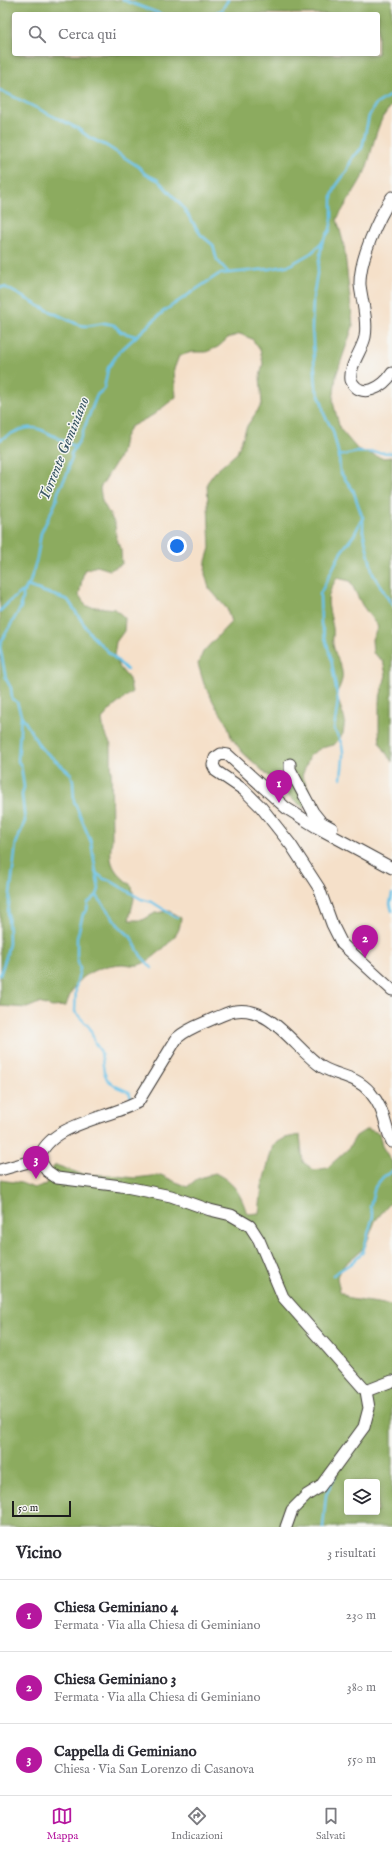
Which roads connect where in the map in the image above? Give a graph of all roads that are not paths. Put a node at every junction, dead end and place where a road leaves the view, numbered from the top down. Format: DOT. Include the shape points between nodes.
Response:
graph roads {
  1 [pos="392,197"];
  2 [pos="392,373"];
  3 [pos="300,772"];
  4 [pos="355,849"];
  5 [pos="392,868"];
  6 [pos="392,990"];
  7 [pos="392,1142"];
  8 [pos="39,1159"];
  9 [pos="0,1170"];
  10 [pos="392,1381"];
  11 [pos="366,1391"];
  12 [pos="286,1527"];
  1 -- 2 [label="street" via="376,225 362,271 360,286 365,331 350,380 358,388 370,390 384,384"];
  3 -- 4 [label="street" via="290,764 290,769 313,812 321,822 358,843"];
  4 -- 5 [label="street"];
  4 -- 6 [label="street" via="286,808 228,754 220,754 215,758 213,765 216,771 244,790 291,845 319,888 342,944"];
  7 -- 8 [label="street" via="383,1111 364,1086 321,1066 288,1035 250,1010 234,1011 184,1032 171,1046 138,1102 70,1128 50,1141 41,1151"];
  8 -- 9 [label="street"];
  8 -- 11 [label="street" via="47,1171 57,1178 121,1186 171,1196 231,1215 250,1226 259,1240 283,1297"];
  10 -- 11 [label="street"];
  11 -- 12 [label="street" via="369,1408 364,1427 320,1487 307,1495 292,1510"];
}
